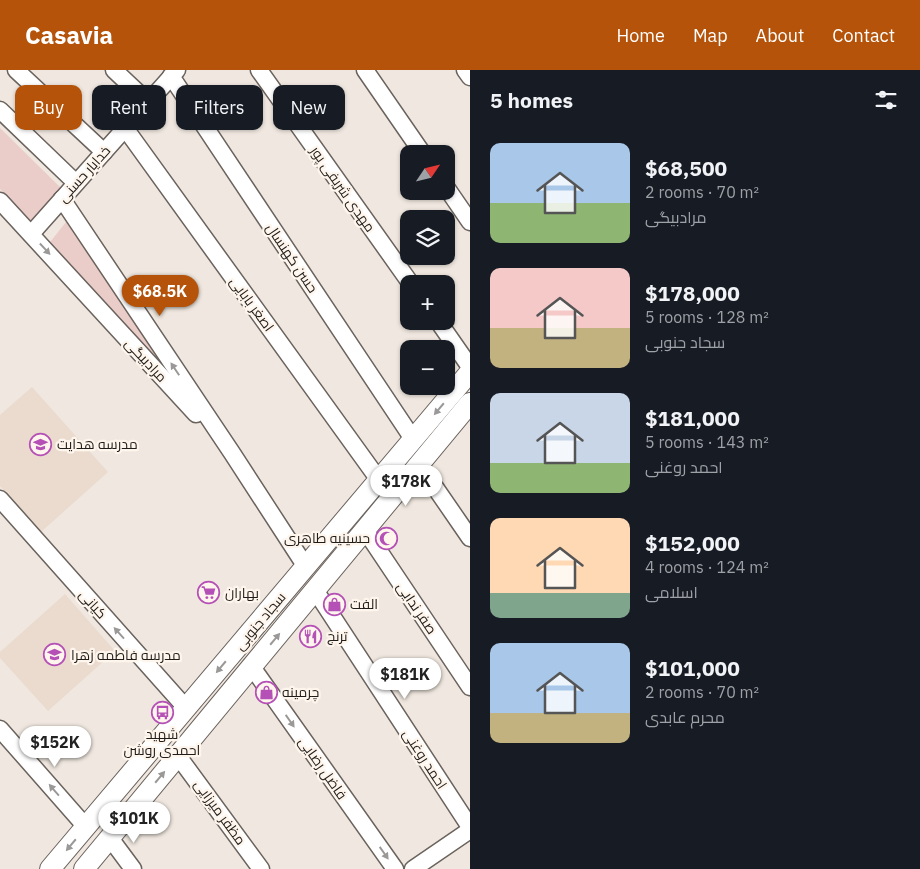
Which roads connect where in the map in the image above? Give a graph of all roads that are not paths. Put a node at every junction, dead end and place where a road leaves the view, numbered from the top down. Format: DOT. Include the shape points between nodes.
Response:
graph roads {
  1 [pos="16,70"];
  2 [pos="114,70"];
  3 [pos="259,70"];
  4 [pos="365,70"];
  5 [pos="465,70"];
  6 [pos="174,73"];
  7 [pos="470,77"];
  8 [pos="130,85"];
  9 [pos="163,85"];
  10 [pos="0,110"];
  11 [pos="123,130"];
  12 [pos="126,130"];
  13 [pos="417,145"];
  14 [pos="104,152"];
  15 [pos="76,183"];
  16 [pos="62,199"];
  17 [pos="455,200"];
  18 [pos="0,201"];
  19 [pos="470,222"];
  20 [pos="31,234"];
  21 [pos="405,275"];
  22 [pos="444,330"];
  23 [pos="470,367"];
  24 [pos="467,390"];
  25 [pos="413,440"];
  26 [pos="232,453"];
  27 [pos="420,464"];
  28 [pos="379,480"];
  29 [pos="0,499"];
  30 [pos="349,515"];
  31 [pos="365,530"];
  32 [pos="470,538"];
  33 [pos="306,567"];
  34 [pos="315,590"];
  35 [pos="252,667"];
  36 [pos="470,686"];
  37 [pos="186,708"];
  38 [pos="0,729"];
  39 [pos="178,756"];
  40 [pos="86,826"];
  41 [pos="470,828"];
  42 [pos="110,838"];
  43 [pos="50,869"];
  44 [pos="84,869"];
  45 [pos="133,869"];
  46 [pos="261,869"];
  47 [pos="395,869"];
  48 [pos="413,869"];
  1 -- 14 [label="street"];
  2 -- 8 [label="street"];
  3 -- 21 [label="street, مهدی شریفی پور"];
  4 -- 13 [label="street"];
  5 -- 7 [label="street"];
  6 -- 9 [label="street, خدایار حسنی"];
  6 -- 25 [label="street, حسن کهنسال"];
  10 -- 15 [label="street"];
  11 -- 14 [label="street, خدایار حسنی"];
  12 -- 28 [label="street, اصغر بابایی"];
  14 -- 15 [label="street, خدایار حسنی"];
  15 -- 16 [label="street, خدایار حسنی"];
  16 -- 20 [label="street, خدایار حسنی"];
  26 -- 16 [label="street, مرادبیگی, one-way"];
  17 -- 19 [label="street"];
  18 -- 20 [label="street, مرادبیگی"];
  20 -- 26 [label="street, مرادبیگی, one-way"];
  22 -- 23 [label="street"];
  24 -- 25 [label="main road, سجاد جنوبی, one-way"];
  24 -- 27 [label="main road, سجاد جنوبی"];
  25 -- 28 [label="main road, سجاد جنوبی"];
  26 -- 33 [label="street, مرادبیگی"];
  27 -- 31 [label="main road, سجاد جنوبی"];
  27 -- 32 [label="street"];
  28 -- 30 [label="main road, سجاد جنوبی"];
  37 -- 29 [label="street, کیانی, one-way"];
  30 -- 31 [label="main road"];
  30 -- 33 [label="main road, سجاد جنوبی"];
  31 -- 34 [label="main road, سجاد جنوبی"];
  31 -- 36 [label="street, صفر ندایی"];
  33 -- 34 [label="main road"];
  33 -- 37 [label="main road, سجاد جنوبی, one-way"];
  35 -- 34 [label="main road, سجاد جنوبی, one-way"];
  34 -- 41 [label="street, احمد روغنی"];
  35 -- 39 [label="main road, سجاد جنوبی"];
  35 -- 47 [label="street, فاضل رضایی, one-way"];
  37 -- 40 [label="main road, سجاد جنوبی"];
  40 -- 38 [label="street, one-way"];
  42 -- 39 [label="main road, سجاد جنوبی, one-way"];
  39 -- 46 [label="street, مظفر میرزایی"];
  40 -- 43 [label="main road, سجاد جنوبی, one-way"];
  41 -- 48 [label="street"];
  42 -- 44 [label="main road, سجاد جنوبی"];
  42 -- 45 [label="street"];
}
